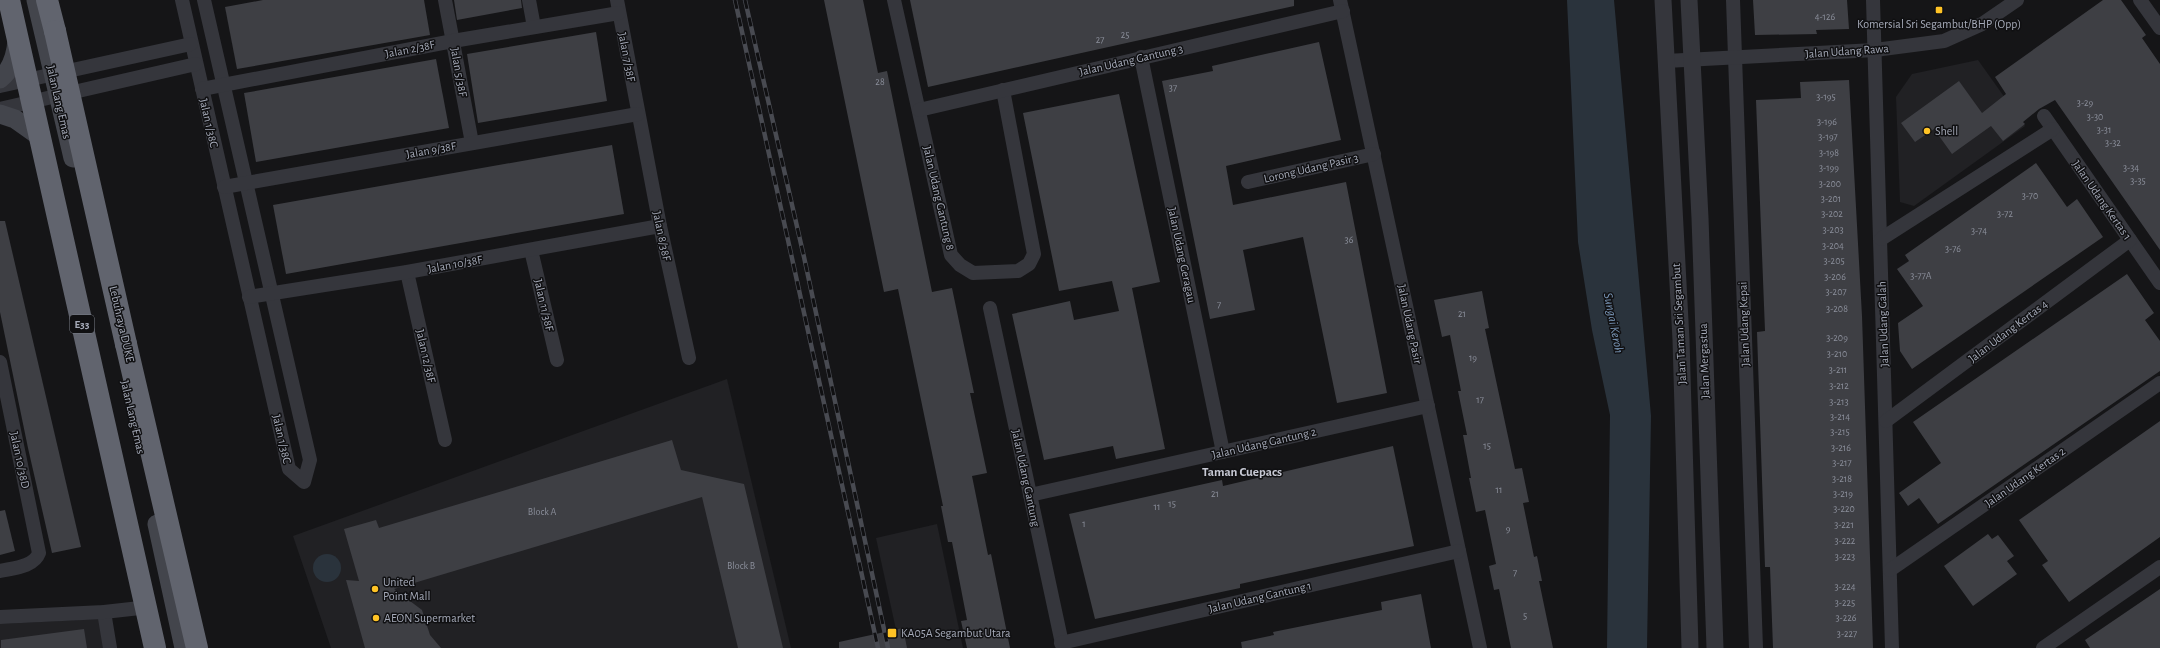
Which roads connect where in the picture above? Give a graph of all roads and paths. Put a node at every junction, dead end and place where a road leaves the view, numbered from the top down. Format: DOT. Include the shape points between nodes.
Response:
graph roads {
  1 [pos="8,0"];
  2 [pos="36,0"];
  3 [pos="47,0"];
  4 [pos="198,0"];
  5 [pos="204,0"];
  6 [pos="445,0"];
  7 [pos="529,0"];
  8 [pos="894,0"];
  9 [pos="1664,0"];
  10 [pos="1689,0"];
  11 [pos="1733,0"];
  12 [pos="1873,0"];
  13 [pos="2017,0"];
  14 [pos="2140,0"];
  15 [pos="182,2"];
  16 [pos="1342,6"];
  17 [pos="618,7"];
  18 [pos="534,27"];
  19 [pos="2160,28"];
  20 [pos="17,38"];
  21 [pos="453,40"];
  22 [pos="191,44"];
  23 [pos="1875,50"];
  24 [pos="1141,57"];
  25 [pos="1735,57"];
  26 [pos="1692,59"];
  27 [pos="1666,61"];
  28 [pos="196,64"];
  29 [pos="53,74"];
  30 [pos="0,79"];
  31 [pos="26,79"];
  32 [pos="223,85"];
  33 [pos="0,86"];
  34 [pos="202,89"];
  35 [pos="1003,90"];
  36 [pos="58,96"];
  37 [pos="32,102"];
  38 [pos="0,109"];
  39 [pos="919,110"];
  40 [pos="0,114"];
  41 [pos="638,114"];
  42 [pos="2044,116"];
  43 [pos="2053,129"];
  44 [pos="39,136"];
  45 [pos="472,143"];
  46 [pos="1374,154"];
  47 [pos="245,182"];
  48 [pos="1248,182"];
  49 [pos="224,186"];
  50 [pos="660,226"];
  51 [pos="1880,239"];
  52 [pos="2130,240"];
  53 [pos="531,250"];
  54 [pos="407,272"];
  55 [pos="2160,283"];
  56 [pos="270,292"];
  57 [pos="249,297"];
  58 [pos="990,308"];
  59 [pos="689,358"];
  60 [pos="557,360"];
  61 [pos="0,362"];
  62 [pos="2160,383"];
  63 [pos="1428,406"];
  64 [pos="1886,421"];
  65 [pos="445,440"];
  66 [pos="1223,452"];
  67 [pos="1030,495"];
  68 [pos="1459,551"];
  69 [pos="2160,566"];
  70 [pos="1890,570"];
  71 [pos="0,571"];
  72 [pos="140,608"];
  73 [pos="104,612"];
  74 [pos="0,618"];
  75 [pos="1062,645"];
  76 [pos="110,648"];
  77 [pos="149,648"];
  78 [pos="155,648"];
  79 [pos="184,648"];
  80 [pos="197,648"];
  81 [pos="1480,648"];
  82 [pos="1690,648"];
  83 [pos="1714,648"];
  84 [pos="1756,648"];
  85 [pos="1892,648"];
  86 [pos="2043,648"];
  1 -- 20 [label="main road"];
  1 -- 78 [label="highway, E33, bridge"];
  2 -- 29 [label="main road, Jalan Lang Emas"];
  3 -- 80 [label="highway, Lebuhraya DUKE, bridge"];
  4 -- 15 [label="street"];
  5 -- 32 [label="street, Jalan 1/38C"];
  6 -- 21 [label="street, Jalan 5/38F"];
  7 -- 18 [label="street"];
  8 -- 39 [label="street, Jalan Udang Gantung 8"];
  9 -- 27 [label="street, Jalan Taman Sri Segambut"];
  10 -- 26 [label="street"];
  11 -- 25 [label="street, Jalan Udang Kepai"];
  12 -- 23 [label="street, Jalan Udang Galah"];
  13 -- 23 [label="street, Jalan Udang Rawa" via="1982,24 1944,41"];
  14 -- 19 [label="street"];
  15 -- 22 [label="street, Jalan 1/38C"];
  16 -- 24 [label="street, Jalan Udang Gantung 3"];
  16 -- 46 [label="street, Jalan Udang Pasir"];
  17 -- 18 [label="street, Jalan 2/38F"];
  17 -- 41 [label="street, Jalan 7/38F"];
  18 -- 21 [label="street, Jalan 2/38F"];
  20 -- 30 [label="main road" via="12,65"];
  20 -- 31 [label="main road"];
  21 -- 32 [label="street, Jalan 2/38F"];
  21 -- 45 [label="street, Jalan 5/38F"];
  22 -- 28 [label="street, Jalan 1/38C"];
  22 -- 29 [label="street"];
  23 -- 25 [label="street, Jalan Udang Rawa"];
  23 -- 51 [label="street, Jalan Udang Galah"];
  24 -- 35 [label="street, Jalan Udang Gantung 3"];
  24 -- 66 [label="street, Jalan Udang Geragau"];
  25 -- 26 [label="street, Jalan Udang Rawa"];
  25 -- 84 [label="street, Jalan Udang Kepai"];
  26 -- 27 [label="street, Jalan Udang Rawa"];
  26 -- 83 [label="street, Jalan Mergastua" via="1700,218"];
  27 -- 82 [label="street, Jalan Taman Sri Segambut" via="1681,340"];
  28 -- 34 [label="street, Jalan 1/38C"];
  28 -- 36 [label="street"];
  29 -- 31 [label="street"];
  29 -- 36 [label="main road, Jalan Lang Emas"];
  31 -- 33 [label="street"];
  31 -- 37 [label="main road"];
  32 -- 34 [label="street, Jalan 2/38F"];
  32 -- 47 [label="street, Jalan 1/38C"];
  34 -- 49 [label="street, Jalan 1/38C"];
  35 -- 39 [label="street, Jalan Udang Gantung 3"];
  35 -- 39 [label="street, Jalan Udang Gantung 8" via="1034,254 1029,264 1018,271 973,273 960,265 951,255"];
  36 -- 37 [label="street"];
  36 -- 79 [label="main road, Jalan Lang Emas" via="139,440"];
  37 -- 38 [label="street"];
  37 -- 44 [label="main road"];
  40 -- 44 [label="main road" via="15,119"];
  41 -- 45 [label="street, Jalan 9/38F"];
  41 -- 50 [label="street, Jalan 8/38F"];
  42 -- 43 [label="street, Jalan Udang Kertas 1"];
  43 -- 51 [label="street"];
  43 -- 52 [label="street, Jalan Udang Kertas 1"];
  44 -- 72 [label="main road"];
  45 -- 47 [label="street, Jalan 9/38F"];
  46 -- 48 [label="street, Lorong Udang Pasir 3"];
  46 -- 63 [label="street, Jalan Udang Pasir"];
  47 -- 49 [label="street, Jalan 9/38F"];
  47 -- 56 [label="street, Jalan 1/38C"];
  49 -- 57 [label="street, Jalan 1/38C"];
  50 -- 53 [label="street, Jalan 10/38F"];
  50 -- 59 [label="street, Jalan 8/38F"];
  51 -- 64 [label="street, Jalan Udang Galah"];
  52 -- 55 [label="street, Jalan Udang Kertas 1"];
  52 -- 64 [label="street, Jalan Udang Kertas 4"];
  53 -- 54 [label="street, Jalan 10/38F"];
  53 -- 60 [label="street, Jalan 11/38F"];
  54 -- 56 [label="street, Jalan 10/38F"];
  54 -- 65 [label="street, Jalan 12/38F"];
  56 -- 57 [label="street, Jalan 10/38F"];
  56 -- 57 [label="street, Jalan 1/38C" via="310,460 304,482 289,469"];
  58 -- 67 [label="street, Jalan Udang Gantung"];
  61 -- 71 [label="street, Jalan 10/38D" via="39,547 37,558 29,564"];
  62 -- 70 [label="street, Jalan Udang Kertas 2"];
  63 -- 66 [label="street, Jalan Udang Gantung 2"];
  63 -- 68 [label="street, Jalan Udang Pasir"];
  64 -- 70 [label="street, Jalan Udang Galah"];
  66 -- 67 [label="street, Jalan Udang Gantung 2"];
  67 -- 75 [label="street, Jalan Udang Gantung"];
  68 -- 75 [label="street, Jalan Udang Gantung 1"];
  68 -- 81 [label="street, Jalan Udang Pasir"];
  69 -- 86 [label="street"];
  70 -- 85 [label="street, Jalan Udang Galah"];
  72 -- 73 [label="street"];
  72 -- 77 [label="main road"];
  73 -- 74 [label="street"];
  73 -- 76 [label="street"];
}
